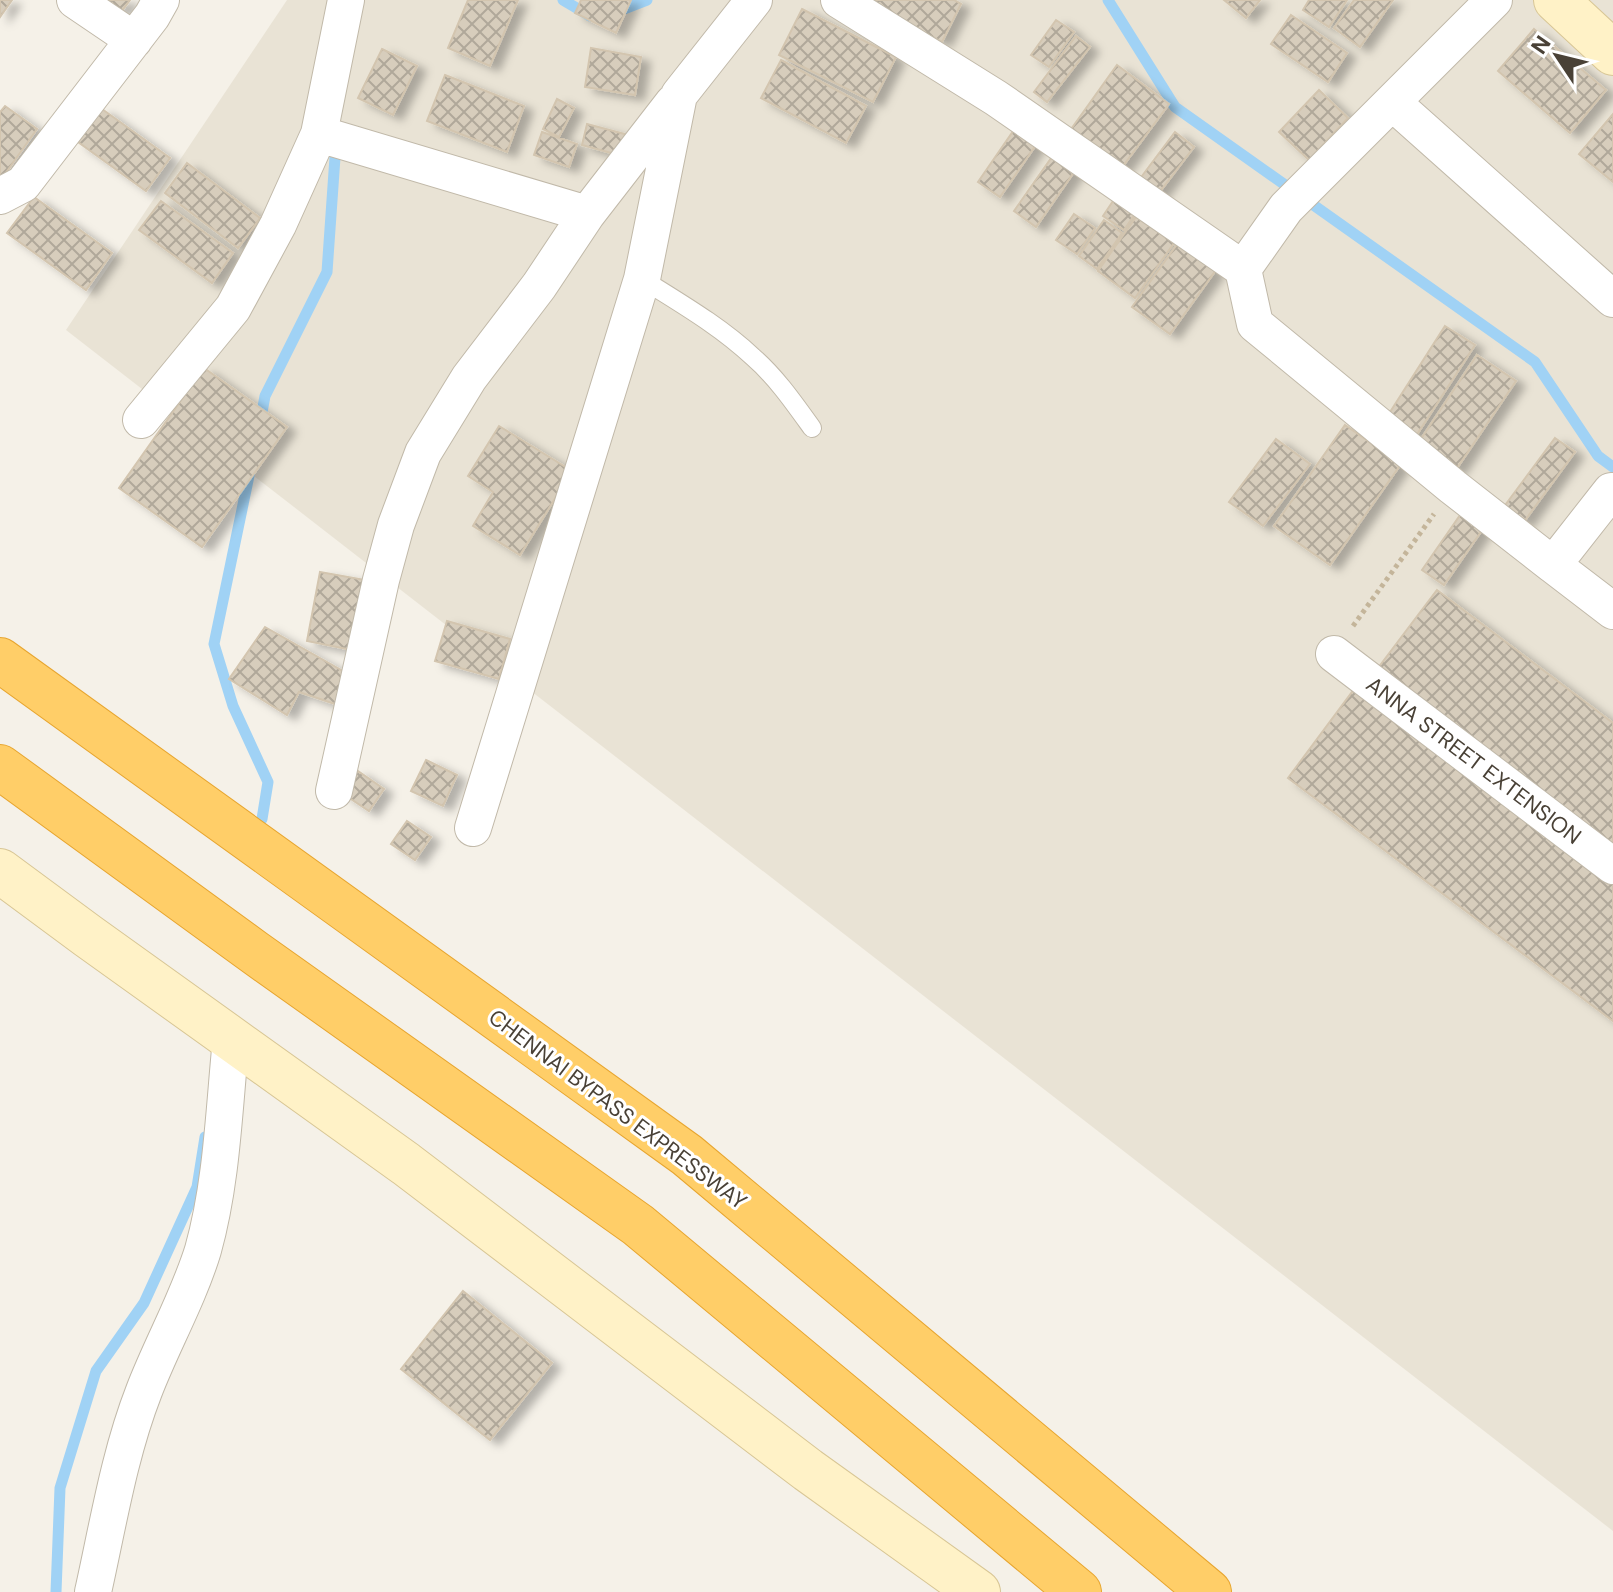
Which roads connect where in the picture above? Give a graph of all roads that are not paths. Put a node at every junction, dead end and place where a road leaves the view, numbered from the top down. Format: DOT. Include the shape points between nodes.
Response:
graph roads {
  1 [pos="75,0"];
  2 [pos="161,0"];
  3 [pos="346,0"];
  4 [pos="754,0"];
  5 [pos="839,0"];
  6 [pos="1494,0"];
  7 [pos="1556,0"];
  8 [pos="134,40"];
  9 [pos="1613,53"];
  10 [pos="679,95"];
  11 [pos="1392,102"];
  12 [pos="319,134"];
  13 [pos="0,196"];
  14 [pos="587,214"];
  15 [pos="1243,269"];
  16 [pos="642,279"];
  17 [pos="1613,299"];
  18 [pos="141,420"];
  19 [pos="812,428"];
  20 [pos="1611,491"];
  21 [pos="1553,565"];
  22 [pos="1613,611"];
  23 [pos="1334,654"];
  24 [pos="0,660"];
  25 [pos="0,767"];
  26 [pos="334,791"];
  27 [pos="473,828"];
  28 [pos="1613,866"];
  29 [pos="0,871"];
  30 [pos="231,1039"];
  31 [pos="93,1592"];
  32 [pos="978,1592"];
  33 [pos="1079,1592"];
  34 [pos="1209,1592"];
  1 -- 8 [label="street"];
  2 -- 8 [label="street"];
  3 -- 12 [label="street"];
  4 -- 10 [label="street"];
  5 -- 15 [label="street" via="996,98"];
  6 -- 11 [label="street"];
  7 -- 9 [label="street"];
  8 -- 13 [label="street" via="23,184"];
  10 -- 14 [label="street"];
  10 -- 16 [label="street"];
  11 -- 15 [label="street" via="1299,196"];
  11 -- 17 [label="street"];
  12 -- 14 [label="street"];
  12 -- 18 [label="street" via="233,308"];
  14 -- 26 [label="street" via="469,378 423,453 381,580"];
  15 -- 21 [label="street" via="1255,324"];
  16 -- 19 [label="lane" via="753,357"];
  16 -- 27 [label="street"];
  20 -- 21 [label="street"];
  21 -- 22 [label="street"];
  23 -- 28 [label="street, ANNA STREET EXTENSION"];
  24 -- 34 [label="highway, CHENNAI BYPASS EXPRESSWAY" via="687,1155"];
  25 -- 33 [label="highway" via="638,1225"];
  29 -- 30 [label="street"];
  30 -- 31 [label="street" via="217,1187 202,1251 126,1444"];
  30 -- 32 [label="street"];
}
